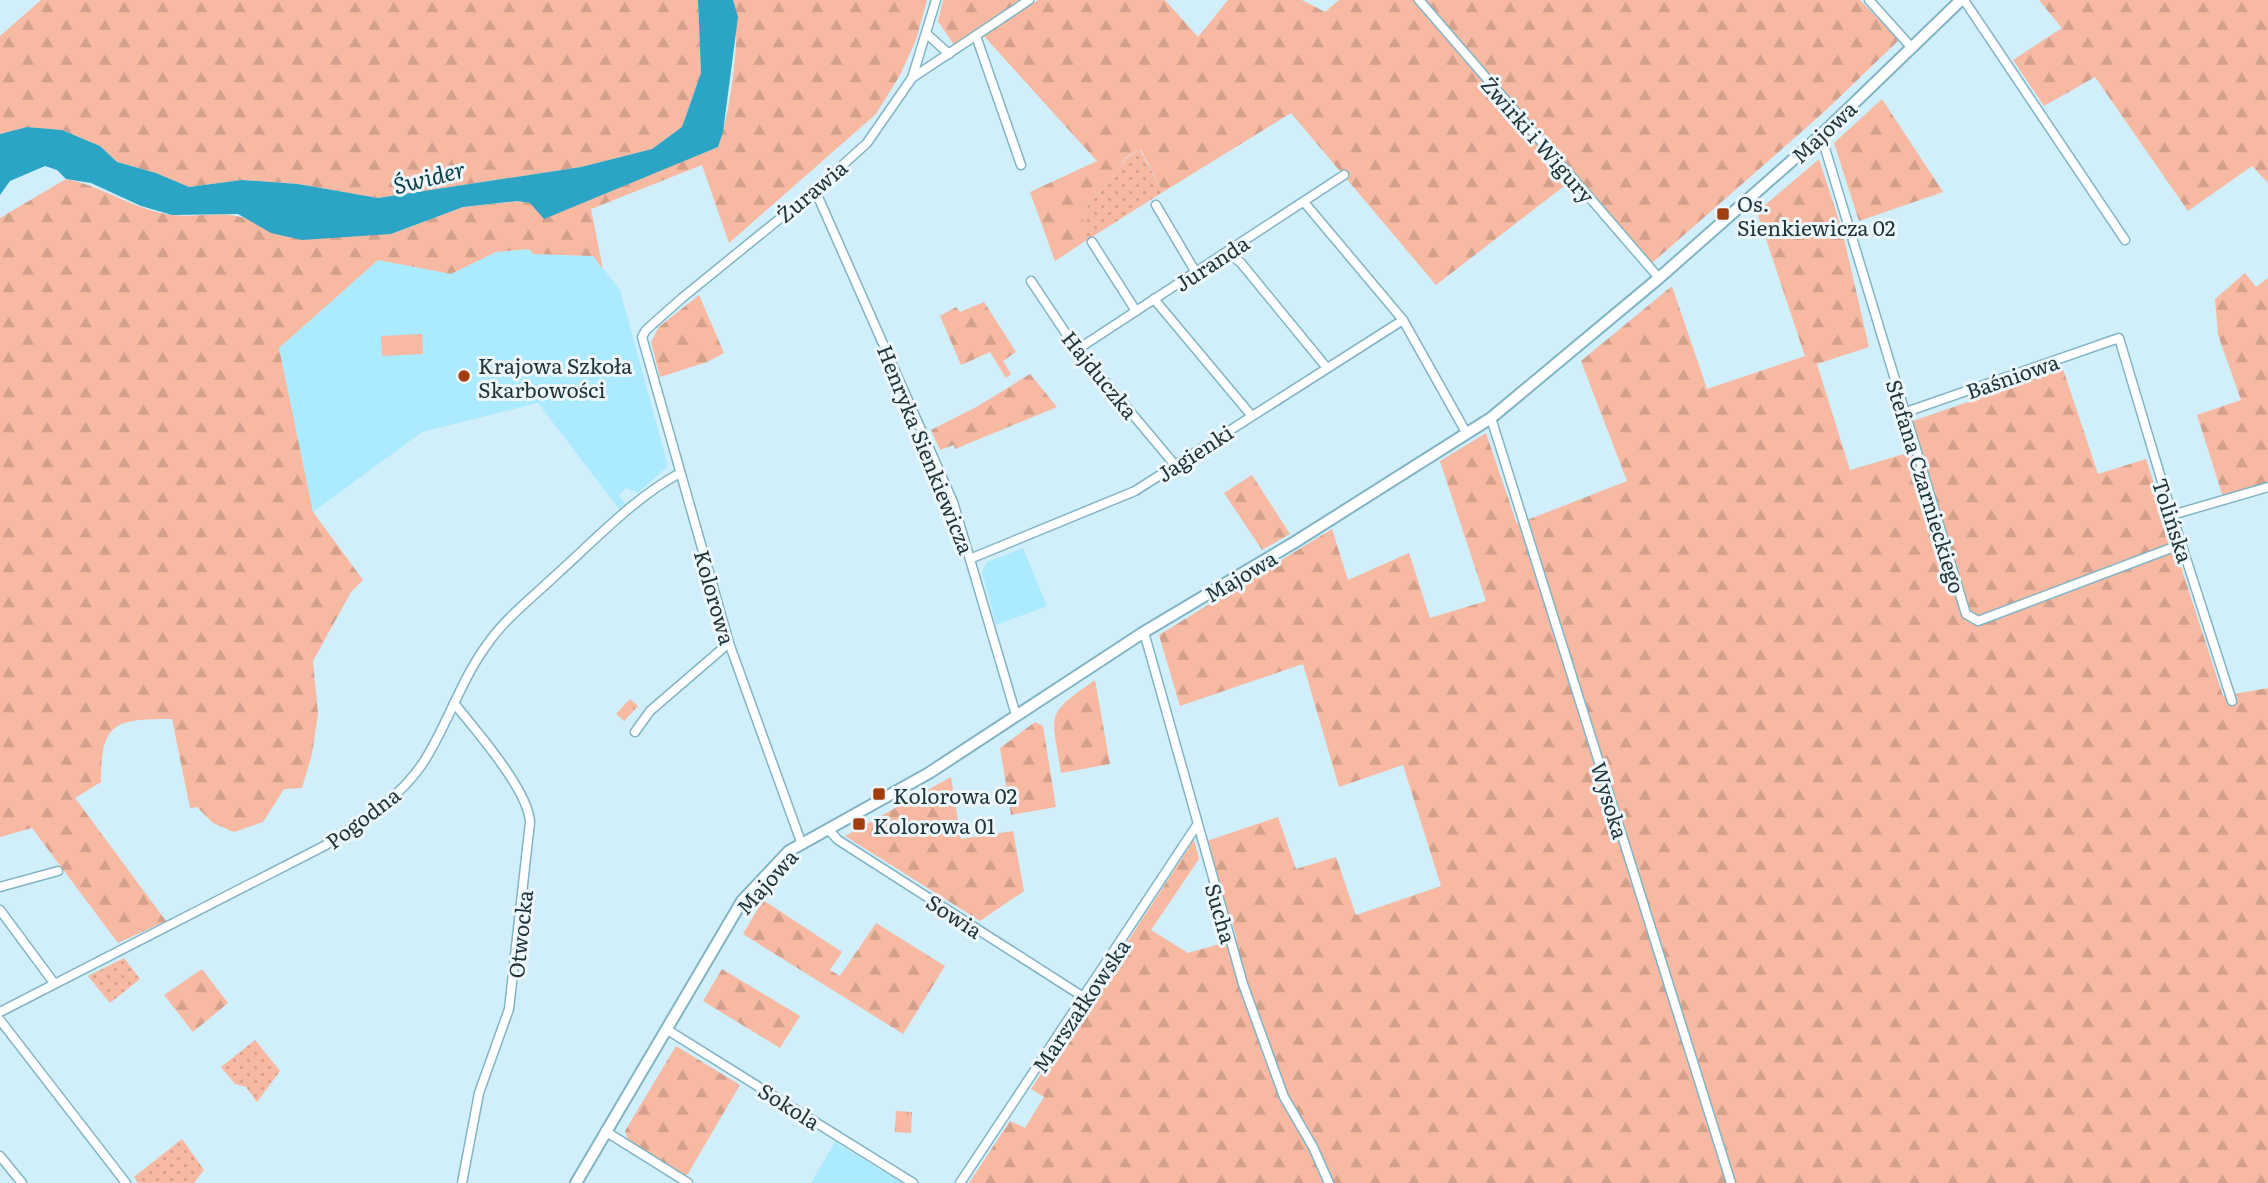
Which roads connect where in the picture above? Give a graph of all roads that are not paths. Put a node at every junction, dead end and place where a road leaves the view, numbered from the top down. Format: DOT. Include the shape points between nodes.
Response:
graph roads {
  1 [pos="936,0"];
  2 [pos="1029,0"];
  3 [pos="1419,0"];
  4 [pos="1869,0"];
  5 [pos="1962,0"];
  6 [pos="928,35"];
  7 [pos="976,36"];
  8 [pos="1912,48"];
  9 [pos="949,54"];
  10 [pos="912,78"];
  11 [pos="1821,135"];
  12 [pos="1021,165"];
  13 [pos="1344,175"];
  14 [pos="815,190"];
  15 [pos="1304,202"];
  16 [pos="1156,205"];
  17 [pos="2125,240"];
  18 [pos="1092,242"];
  19 [pos="1227,252"];
  20 [pos="1195,271"];
  21 [pos="1659,278"];
  22 [pos="1031,281"];
  23 [pos="1154,299"];
  24 [pos="1136,311"];
  25 [pos="1403,320"];
  26 [pos="2119,338"];
  27 [pos="644,347"];
  28 [pos="1078,349"];
  29 [pos="1326,368"];
  30 [pos="1906,412"];
  31 [pos="1251,415"];
  32 [pos="1491,418"];
  33 [pos="1467,434"];
  34 [pos="1175,465"];
  35 [pos="680,473"];
  36 [pos="2268,487"];
  37 [pos="2172,515"];
  38 [pos="2182,544"];
  39 [pos="972,558"];
  40 [pos="1144,632"];
  41 [pos="729,643"];
  42 [pos="2232,701"];
  43 [pos="454,703"];
  44 [pos="1016,715"];
  45 [pos="635,732"];
  46 [pos="1197,825"];
  47 [pos="828,829"];
  48 [pos="802,842"];
  49 [pos="58,871"];
  50 [pos="0,887"];
  51 [pos="0,910"];
  52 [pos="54,983"];
  53 [pos="1085,998"];
  54 [pos="0,1013"];
  55 [pos="0,1020"];
  56 [pos="666,1029"];
  57 [pos="606,1131"];
  58 [pos="0,1156"];
  59 [pos="22,1183"];
  60 [pos="125,1183"];
  61 [pos="462,1183"];
  62 [pos="576,1183"];
  63 [pos="688,1183"];
  64 [pos="913,1183"];
  65 [pos="960,1183"];
  66 [pos="1329,1183"];
  67 [pos="1731,1183"];
  1 -- 6 [label="street, Żurawia"];
  2 -- 7 [label="street"];
  3 -- 21 [label="street, Żwirki i Wigury"];
  4 -- 8 [label="street"];
  5 -- 8 [label="street, Majowa"];
  5 -- 17 [label="street"];
  6 -- 9 [label="street"];
  6 -- 10 [label="street, Żurawia"];
  7 -- 9 [label="street"];
  7 -- 12 [label="street"];
  8 -- 11 [label="street, Majowa"];
  9 -- 10 [label="street"];
  10 -- 14 [label="street, Żurawia" via="867,142"];
  11 -- 21 [label="street, Majowa"];
  11 -- 30 [label="street, Stefana Czarnieckiego"];
  13 -- 15 [label="street, Juranda"];
  14 -- 27 [label="street, Żurawia" via="656,320 642,337"];
  14 -- 39 [label="street, Henryka Sienkiewicza" via="907,391"];
  15 -- 19 [label="street, Juranda"];
  15 -- 25 [label="street"];
  16 -- 20 [label="street"];
  18 -- 24 [label="street"];
  19 -- 20 [label="street, Juranda"];
  19 -- 29 [label="street" via="1241,263"];
  20 -- 23 [label="street, Juranda"];
  21 -- 32 [label="street, Majowa"];
  22 -- 28 [label="street, Hajduczka"];
  23 -- 24 [label="street, Juranda"];
  23 -- 31 [label="street"];
  24 -- 28 [label="street, Juranda"];
  25 -- 29 [label="street, Jagienki"];
  25 -- 33 [label="street"];
  26 -- 30 [label="street, Baśniowa"];
  26 -- 37 [label="street, Tolińska"];
  27 -- 35 [label="street, Kolorowa"];
  28 -- 34 [label="street, Hajduczka"];
  29 -- 31 [label="street, Jagienki"];
  30 -- 38 [label="street, Stefana Czarnieckiego" via="1966,614 1978,621"];
  31 -- 34 [label="street, Jagienki"];
  32 -- 33 [label="street, Majowa"];
  32 -- 67 [label="street, Wysoka"];
  33 -- 40 [label="street, Majowa"];
  34 -- 39 [label="street, Jagienki" via="1135,491"];
  35 -- 41 [label="street, Kolorowa"];
  35 -- 43 [label="street, Pogodna" via="621,516 506,622 485,646"];
  36 -- 37 [label="street"];
  37 -- 38 [label="street, Tolińska"];
  38 -- 42 [label="street, Tolińska"];
  39 -- 44 [label="street, Henryka Sienkiewicza"];
  40 -- 44 [label="street, Majowa"];
  40 -- 46 [label="street, Sucha"];
  41 -- 45 [label="street" via="650,711"];
  41 -- 48 [label="street, Kolorowa"];
  43 -- 52 [label="street, Pogodna" via="423,763 374,814 326,845"];
  43 -- 61 [label="street, Otwocka" via="519,792 529,809 530,822 514,985 479,1093"];
  44 -- 47 [label="street, Majowa" via="929,774"];
  46 -- 53 [label="street, Marszałkowska"];
  46 -- 66 [label="street, Sucha" via="1243,984 1284,1097"];
  47 -- 48 [label="street, Majowa"];
  47 -- 53 [label="street, Sowia" via="838,840"];
  48 -- 56 [label="street, Majowa" via="742,901"];
  49 -- 50 [label="street"];
  51 -- 52 [label="street"];
  52 -- 54 [label="street, Pogodna"];
  53 -- 65 [label="street, Marszałkowska"];
  55 -- 60 [label="street"];
  56 -- 57 [label="street, Majowa"];
  56 -- 64 [label="street, Sokola"];
  57 -- 62 [label="street, Majowa"];
  57 -- 63 [label="street"];
  58 -- 59 [label="street"];
}
